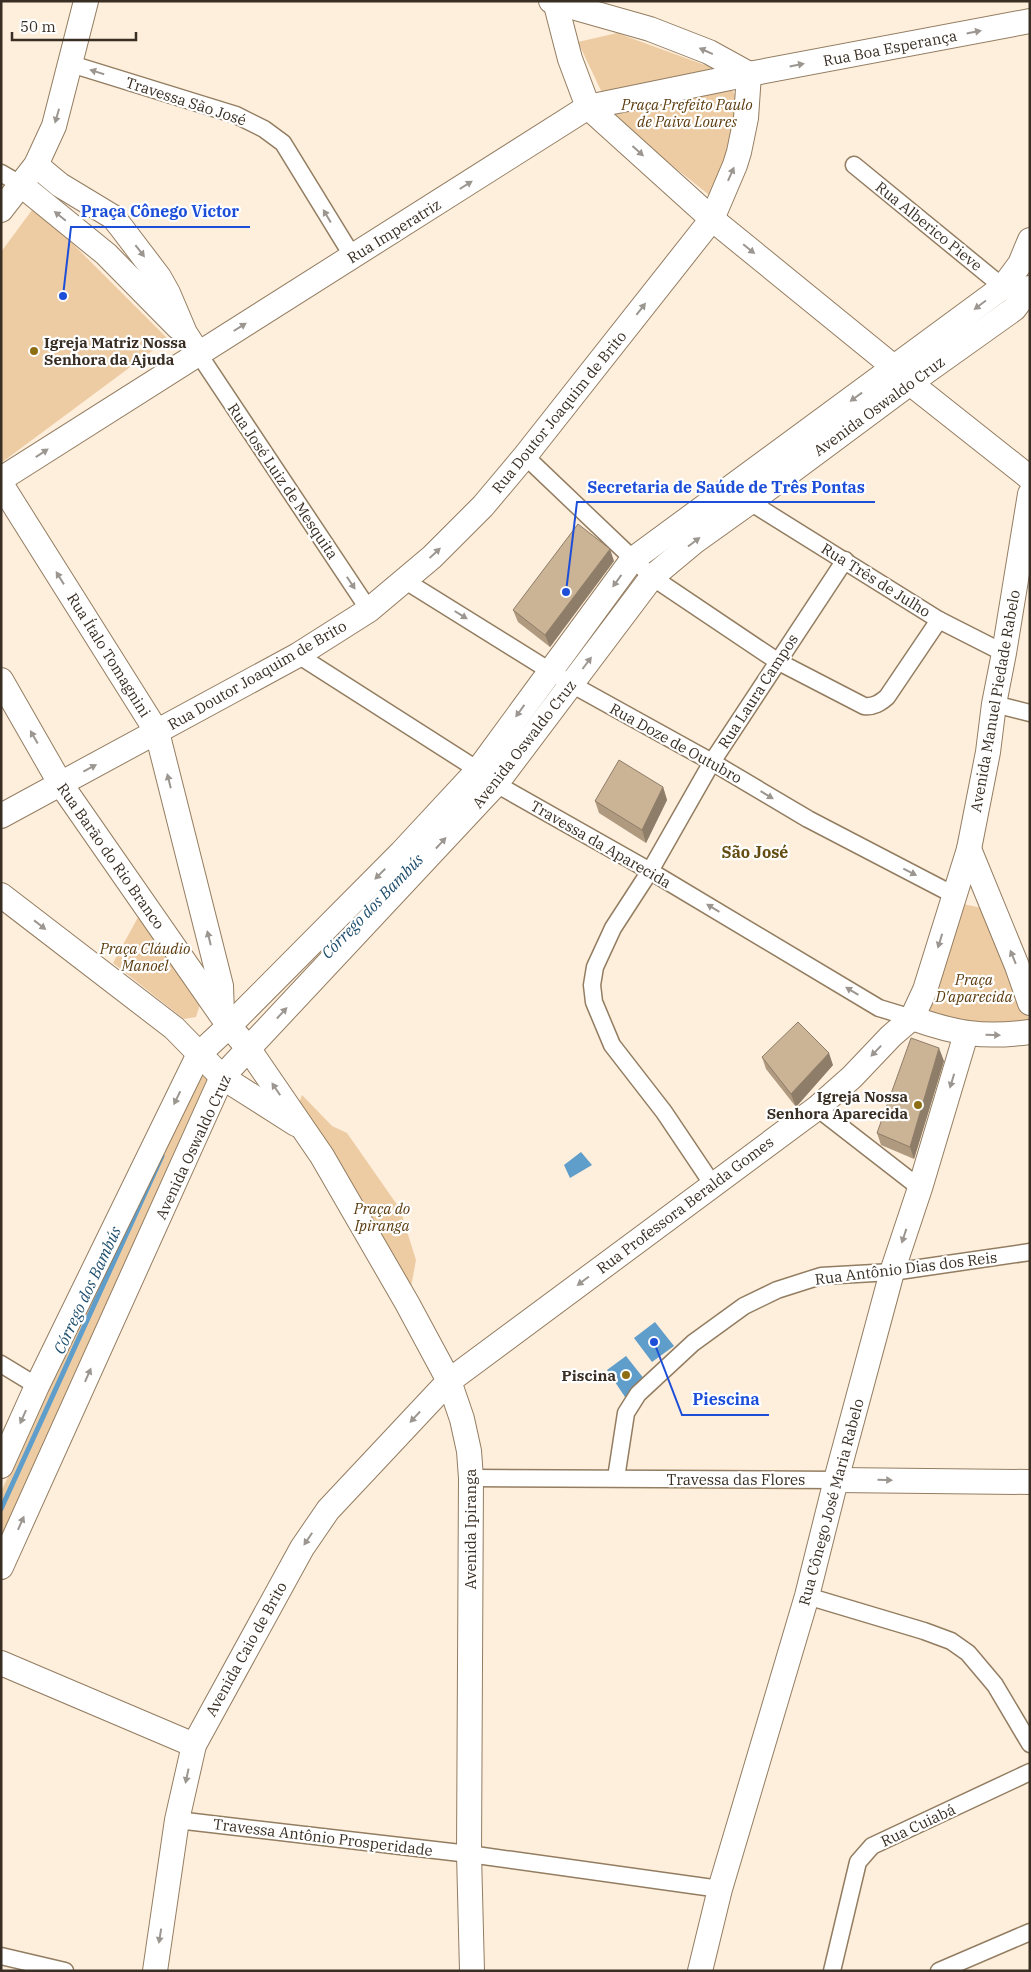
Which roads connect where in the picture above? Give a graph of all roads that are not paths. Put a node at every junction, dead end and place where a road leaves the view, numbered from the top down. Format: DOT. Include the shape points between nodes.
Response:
graph roads {
  1 [pos="86,1"];
  2 [pos="554,1"];
  3 [pos="1030,21"];
  4 [pos="71,64"];
  5 [pos="749,74"];
  6 [pos="588,107"];
  7 [pos="36,164"];
  8 [pos="854,165"];
  9 [pos="11,179"];
  10 [pos="1,210"];
  11 [pos="712,219"];
  12 [pos="1030,240"];
  13 [pos="353,257"];
  14 [pos="1004,287"];
  15 [pos="1030,288"];
  16 [pos="185,333"];
  17 [pos="198,353"];
  18 [pos="903,375"];
  19 [pos="525,456"];
  20 [pos="1030,478"];
  21 [pos="1,479"];
  22 [pos="1,484"];
  23 [pos="1030,494"];
  24 [pos="750,502"];
  25 [pos="632,560"];
  26 [pos="845,560"];
  27 [pos="652,577"];
  28 [pos="404,580"];
  29 [pos="368,610"];
  30 [pos="939,620"];
  31 [pos="1004,653"];
  32 [pos="298,655"];
  33 [pos="777,661"];
  34 [pos="550,671"];
  35 [pos="1,680"];
  36 [pos="571,684"];
  37 [pos="994,704"];
  38 [pos="1030,713"];
  39 [pos="157,732"];
  40 [pos="712,762"];
  41 [pos="487,777"];
  42 [pos="60,783"];
  43 [pos="1,816"];
  44 [pos="969,849"];
  45 [pos="650,871"];
  46 [pos="954,895"];
  47 [pos="1,896"];
  48 [pos="992,904"];
  49 [pos="215,990"];
  50 [pos="1030,1003"];
  51 [pos="912,1018"];
  52 [pos="225,1021"];
  53 [pos="1030,1032"];
  54 [pos="966,1034"];
  55 [pos="248,1048"];
  56 [pos="199,1054"];
  57 [pos="222,1077"];
  58 [pos="817,1108"];
  59 [pos="303,1129"];
  60 [pos="713,1184"];
  61 [pos="920,1188"];
  62 [pos="1030,1252"];
  63 [pos="892,1272"];
  64 [pos="1,1364"];
  65 [pos="449,1381"];
  66 [pos="36,1386"];
  67 [pos="1,1466"];
  68 [pos="471,1478"];
  69 [pos="616,1478"];
  70 [pos="836,1480"];
  71 [pos="1030,1482"];
  72 [pos="1,1567"];
  73 [pos="807,1596"];
  74 [pos="1,1662"];
  75 [pos="1030,1744"];
  76 [pos="194,1745"];
  77 [pos="1030,1772"];
  78 [pos="177,1820"];
  79 [pos="469,1854"];
  80 [pos="720,1889"];
  81 [pos="1030,1932"];
  82 [pos="1,1956"];
  83 [pos="65,1971"];
  84 [pos="155,1971"];
  85 [pos="472,1971"];
  86 [pos="700,1971"];
  87 [pos="832,1971"];
  88 [pos="939,1971"];
  1 -- 4 [label="street"];
  5 -- 2 [label="street, one-way" via="709,52 650,29"];
  2 -- 6 [label="street"];
  5 -- 3 [label="street, Rua Boa Esperança, one-way"];
  4 -- 7 [label="street, one-way" via="54,126"];
  13 -- 4 [label="street, Travessa São José, one-way" via="283,143 264,129 236,115"];
  5 -- 6 [label="street"];
  11 -- 5 [label="street, one-way" via="739,152 746,118"];
  6 -- 11 [label="street, one-way"];
  13 -- 6 [label="street, Rua Imperatriz, one-way"];
  7 -- 9 [label="street"];
  7 -- 16 [label="street, one-way" via="60,185 113,217 159,277"];
  8 -- 14 [label="street, Rua Alberico Pieve"];
  9 -- 10 [label="street"];
  16 -- 9 [label="street, one-way" via="106,254"];
  11 -- 18 [label="street, one-way"];
  19 -- 11 [label="street, Rua Doutor Joaquim de Brito, one-way"];
  12 -- 14 [label="street, Avenida Oswaldo Cruz" via="1020,264"];
  17 -- 13 [label="street, Rua Imperatriz, one-way"];
  14 -- 18 [label="street, Avenida Oswaldo Cruz, one-way"];
  15 -- 18 [label="street, Avenida Oswaldo Cruz" via="1014,309"];
  16 -- 17 [label="street"];
  21 -- 17 [label="street, Rua Imperatriz, one-way"];
  17 -- 29 [label="street, Rua José Luiz de Mesquita, one-way"];
  18 -- 20 [label="street"];
  18 -- 24 [label="street, Avenida Oswaldo Cruz"];
  18 -- 25 [label="street, Avenida Oswaldo Cruz, one-way"];
  19 -- 25 [label="street"];
  28 -- 19 [label="street, Rua Doutor Joaquim de Brito, one-way" via="484,506"];
  39 -- 22 [label="street, Rua Ítalo Tomagnini, one-way"];
  23 -- 31 [label="street, Avenida Manuel Piedade Rabelo"];
  24 -- 26 [label="street, Rua Três de Julho"];
  27 -- 24 [label="street, Avenida Oswaldo Cruz, one-way"];
  25 -- 27 [label="street"];
  25 -- 34 [label="street, Avenida Oswaldo Cruz, one-way"];
  26 -- 30 [label="street, Rua Três de Julho"];
  26 -- 33 [label="street, Rua Laura Campos"];
  27 -- 33 [label="street"];
  36 -- 27 [label="street, Avenida Oswaldo Cruz, one-way"];
  28 -- 29 [label="street, Rua Doutor Joaquim de Brito"];
  28 -- 34 [label="street, Rua Doze de Outubro, one-way"];
  29 -- 32 [label="street, Rua Doutor Joaquim de Brito"];
  30 -- 31 [label="street, Rua Três de Julho"];
  30 -- 33 [label="street" via="887,697 871,707"];
  31 -- 37 [label="street, Avenida Manuel Piedade Rabelo"];
  32 -- 39 [label="street, Rua Doutor Joaquim de Brito"];
  32 -- 41 [label="street, Travessa da Aparecida"];
  33 -- 40 [label="street, Rua Laura Campos"];
  34 -- 36 [label="street, Rua Doze de Outubro"];
  34 -- 41 [label="street, Avenida Oswaldo Cruz, one-way"];
  42 -- 35 [label="street, Rua Barão do Rio Branco, one-way"];
  36 -- 40 [label="street, Rua Doze de Outubro"];
  36 -- 41 [label="street, Avenida Oswaldo Cruz"];
  37 -- 38 [label="street"];
  37 -- 44 [label="street, Avenida Manuel Piedade Rabelo"];
  42 -- 39 [label="street, Rua Doutor Joaquim de Brito, one-way"];
  49 -- 39 [label="street, Rua Ítalo Tomagnini, one-way"];
  40 -- 45 [label="street, Rua Laura Campos"];
  40 -- 46 [label="street, Rua Doze de Outubro, one-way" via="808,820"];
  41 -- 45 [label="street, Travessa da Aparecida"];
  41 -- 52 [label="street, Avenida Oswaldo Cruz, one-way" via="401,853"];
  55 -- 41 [label="street, Avenida Oswaldo Cruz, one-way"];
  42 -- 43 [label="street, Rua Doutor Joaquim de Brito"];
  42 -- 49 [label="street, Rua Barão do Rio Branco"];
  44 -- 46 [label="street"];
  44 -- 48 [label="street"];
  51 -- 45 [label="street, Travessa da Aparecida, one-way" via="880,1008"];
  45 -- 60 [label="street, Rua Laura Campos" via="613,928 595,967 594,1002 612,1044"];
  46 -- 48 [label="street"];
  46 -- 51 [label="street, one-way" via="925,990"];
  47 -- 56 [label="street, Avenida Ipiranga, one-way" via="174,1028"];
  50 -- 48 [label="street, one-way"];
  49 -- 52 [label="street, Rua Ítalo Tomagnini"];
  51 -- 54 [label="street"];
  51 -- 58 [label="street, Rua Professora Beralda Gomes, one-way"];
  52 -- 55 [label="street, Avenida Ipiranga"];
  52 -- 56 [label="street, Avenida Oswaldo Cruz"];
  54 -- 53 [label="street, one-way"];
  54 -- 61 [label="street, Rua Cônego José Maria Rabelo, one-way"];
  55 -- 57 [label="street, Avenida Oswaldo Cruz"];
  59 -- 55 [label="street, Avenida Ipiranga, one-way"];
  56 -- 57 [label="street, Avenida Ipiranga"];
  56 -- 66 [label="street, Avenida Oswaldo Cruz, one-way"];
  57 -- 59 [label="street, Avenida Ipiranga"];
  72 -- 57 [label="street, Avenida Oswaldo Cruz, one-way"];
  58 -- 60 [label="street, Rua Professora Beralda Gomes"];
  58 -- 61 [label="street"];
  59 -- 65 [label="street, Avenida Ipiranga" via="322,1156"];
  60 -- 65 [label="street, Rua Professora Beralda Gomes, one-way"];
  61 -- 63 [label="street, Rua Cônego José Maria Rabelo, one-way"];
  62 -- 63 [label="street, Rua Antônio Dias dos Reis"];
  63 -- 69 [label="street, Rua Antônio Dias dos Reis" via="821,1276 777,1290 744,1306 692,1342 638,1394 626,1413"];
  63 -- 70 [label="street, Rua Cônego José Maria Rabelo"];
  64 -- 66 [label="street"];
  65 -- 68 [label="street, Avenida Ipiranga" via="462,1419"];
  65 -- 76 [label="street, Avenida Caio de Brito, one-way" via="328,1510 302,1548"];
  66 -- 67 [label="street, Avenida Oswaldo Cruz, one-way"];
  68 -- 69 [label="street, Travessa das Flores"];
  68 -- 79 [label="street, Avenida Ipiranga"];
  69 -- 70 [label="street, Travessa das Flores"];
  70 -- 71 [label="street, Travessa das Flores, one-way"];
  70 -- 73 [label="street, Rua Cônego José Maria Rabelo"];
  73 -- 75 [label="street" via="924,1631 968,1653 994,1685"];
  73 -- 80 [label="street, Rua Cônego José Maria Rabelo"];
  74 -- 76 [label="street"];
  76 -- 78 [label="street, Avenida Caio de Brito, one-way"];
  77 -- 87 [label="street, Rua Cuiabá" via="872,1846 863,1855 858,1862"];
  78 -- 79 [label="street, Travessa Antônio Prosperidade"];
  78 -- 84 [label="street, Avenida Caio de Brito, one-way"];
  79 -- 80 [label="street, Travessa Antônio Prosperidade"];
  79 -- 85 [label="street, Avenida Ipiranga"];
  80 -- 86 [label="street, Rua Cônego José Maria Rabelo"];
  81 -- 88 [label="street"];
  82 -- 83 [label="street"];
}
